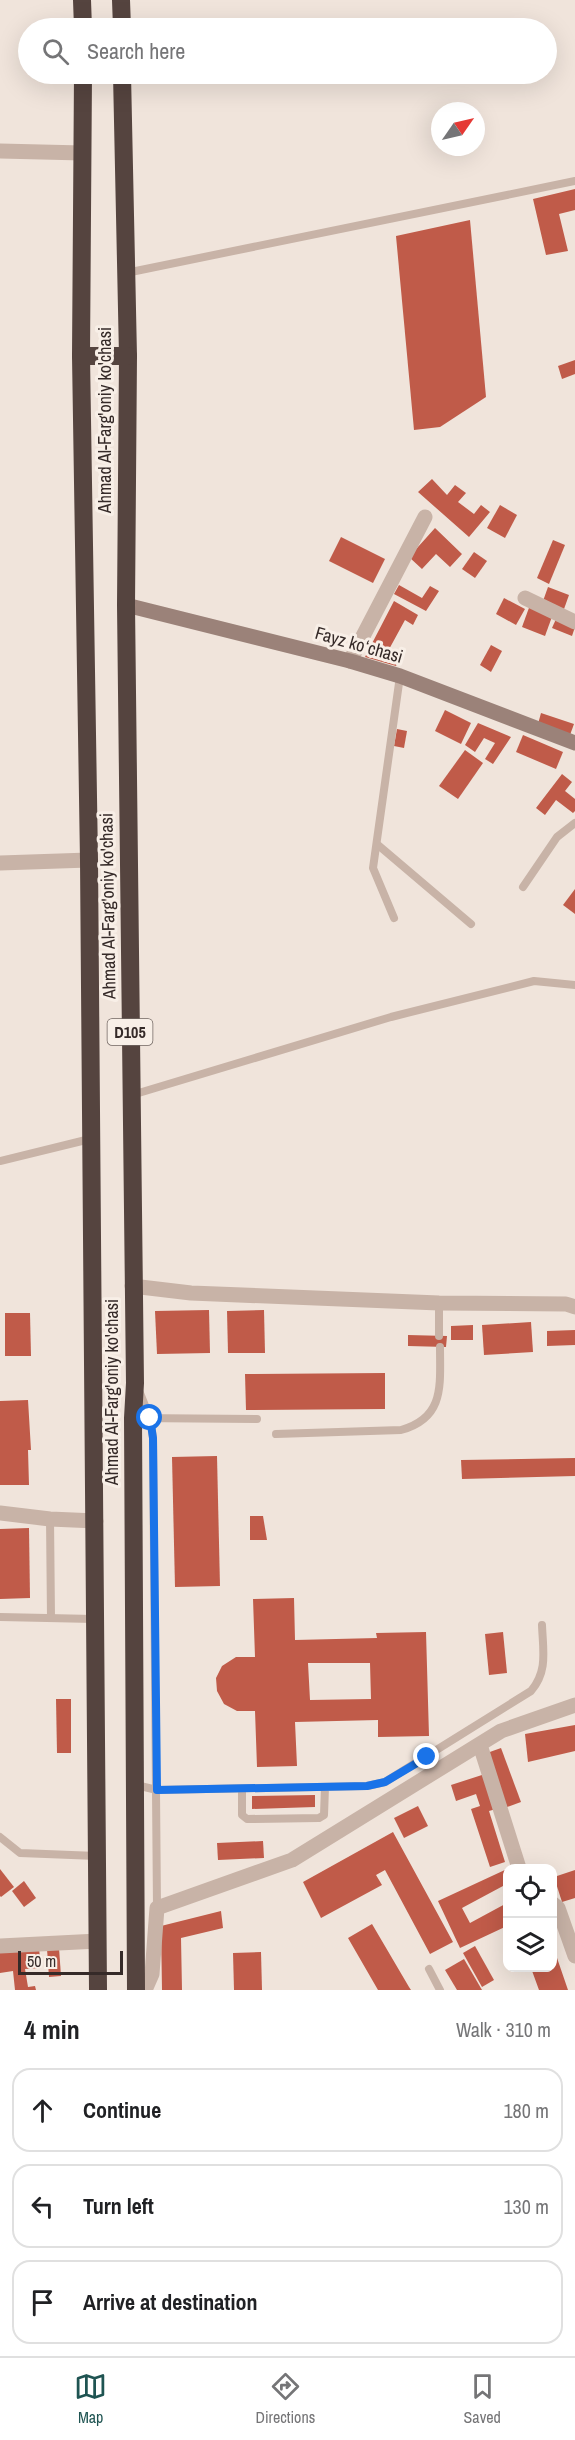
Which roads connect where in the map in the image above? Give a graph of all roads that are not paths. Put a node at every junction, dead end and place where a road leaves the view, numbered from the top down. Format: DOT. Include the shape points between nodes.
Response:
graph roads {
  1 [pos="82,0"];
  2 [pos="122,0"];
  3 [pos="82,18"];
  4 [pos="122,18"];
  5 [pos="83,84"];
  6 [pos="122,84"];
  7 [pos="0,151"];
  8 [pos="83,153"];
  9 [pos="575,181"];
  10 [pos="124,273"];
  11 [pos="81,356"];
  12 [pos="128,356"];
  13 [pos="426,517"];
  14 [pos="525,598"];
  15 [pos="126,604"];
  16 [pos="575,622"];
  17 [pos="350,661"];
  18 [pos="400,676"];
  19 [pos="575,743"];
  20 [pos="575,823"];
  21 [pos="378,845"];
  22 [pos="89,860"];
  23 [pos="0,862"];
  24 [pos="523,887"];
  25 [pos="394,918"];
  26 [pos="471,924"];
  27 [pos="575,985"];
  28 [pos="130,1095"];
  29 [pos="91,1138"];
  30 [pos="0,1161"];
  31 [pos="132,1286"];
  32 [pos="439,1303"];
  33 [pos="575,1307"];
  34 [pos="439,1336"];
  35 [pos="440,1347"];
  36 [pos="141,1418"];
  37 [pos="257,1419"];
  38 [pos="276,1434"];
  39 [pos="0,1513"];
  40 [pos="50,1520"];
  41 [pos="96,1521"];
  42 [pos="0,1617"];
  43 [pos="51,1617"];
  44 [pos="94,1619"];
  45 [pos="542,1625"];
  46 [pos="575,1705"];
  47 [pos="480,1745"];
  48 [pos="136,1785"];
  49 [pos="325,1787"];
  50 [pos="157,1790"];
  51 [pos="242,1790"];
  52 [pos="0,1837"];
  53 [pos="97,1856"];
  54 [pos="517,1864"];
  55 [pos="557,1907"];
  56 [pos="157,1908"];
  57 [pos="98,1941"];
  58 [pos="0,1946"];
  59 [pos="575,1956"];
  60 [pos="429,1969"];
  61 [pos="98,1990"];
  62 [pos="139,1990"];
  63 [pos="440,1990"];
  1 -- 3 [label="highway"];
  2 -- 4 [label="highway"];
  5 -- 8 [label="highway, Ahmad Al-Farg'oniy ko'chasi / D105"];
  6 -- 10 [label="highway, Ahmad Al-Farg'oniy ko'chasi / D105"];
  7 -- 8 [label="street"];
  8 -- 11 [label="highway, Ahmad Al-Farg'oniy ko'chasi / D105"];
  9 -- 10 [label="lane"];
  10 -- 12 [label="highway, Ahmad Al-Farg'oniy ko'chasi / D105"];
  11 -- 12 [label="highway"];
  11 -- 22 [label="highway, Ahmad Al-Farg'oniy ko'chasi / D105"];
  12 -- 15 [label="highway, Ahmad Al-Farg'oniy ko'chasi / D105"];
  13 -- 17 [label="street"];
  14 -- 16 [label="street"];
  15 -- 17 [label="street, Fayz koʻchasi"];
  15 -- 28 [label="highway, Ahmad Al-Farg'oniy ko'chasi / D105"];
  17 -- 18 [label="street, Fayz koʻchasi"];
  18 -- 19 [label="street, Fayz koʻchasi"];
  18 -- 21 [label="lane"];
  20 -- 24 [label="lane" via="557,837"];
  21 -- 25 [label="lane" via="373,868"];
  21 -- 26 [label="lane"];
  22 -- 23 [label="street"];
  22 -- 29 [label="highway, Ahmad Al-Farg'oniy ko'chasi / D105"];
  27 -- 28 [label="lane" via="534,981 391,1017"];
  28 -- 31 [label="highway, Ahmad Al-Farg'oniy ko'chasi / D105"];
  29 -- 30 [label="lane"];
  29 -- 41 [label="highway, Ahmad Al-Farg'oniy ko'chasi / D105"];
  31 -- 32 [label="street" via="190,1293"];
  31 -- 36 [label="highway, Ahmad Al-Farg'oniy ko'chasi / D105" via="135,1383"];
  32 -- 33 [label="street"];
  32 -- 34 [label="lane"];
  35 -- 38 [label="lane" via="436,1404 418,1426 401,1430"];
  36 -- 37 [label="lane"];
  36 -- 48 [label="highway, Ahmad Al-Farg'oniy ko'chasi / D105"];
  36 -- 50 [label="lane" via="153,1438"];
  39 -- 40 [label="street"];
  40 -- 41 [label="street"];
  40 -- 43 [label="lane"];
  41 -- 44 [label="highway, Ahmad Al-Farg'oniy ko'chasi / D105"];
  42 -- 43 [label="lane"];
  43 -- 44 [label="lane"];
  44 -- 53 [label="highway, Ahmad Al-Farg'oniy ko'chasi / D105"];
  45 -- 49 [label="lane" via="543,1670 541,1680 531,1691 385,1782"];
  46 -- 47 [label="street" via="501,1731"];
  47 -- 54 [label="street"];
  47 -- 56 [label="street" via="292,1860"];
  48 -- 50 [label="lane"];
  48 -- 62 [label="highway, Ahmad Al-Farg'oniy ko'chasi / D105"];
  49 -- 51 [label="lane"];
  49 -- 51 [label="lane" via="324,1815 319,1818 247,1819 242,1815"];
  50 -- 51 [label="lane"];
  50 -- 56 [label="lane"];
  52 -- 53 [label="lane" via="20,1854"];
  53 -- 57 [label="highway, Ahmad Al-Farg'oniy ko'chasi / D105"];
  55 -- 59 [label="street"];
  56 -- 62 [label="street" via="152,1974"];
  57 -- 58 [label="street"];
  57 -- 61 [label="highway, Ahmad Al-Farg'oniy ko'chasi / D105"];
  60 -- 63 [label="lane"];
}
